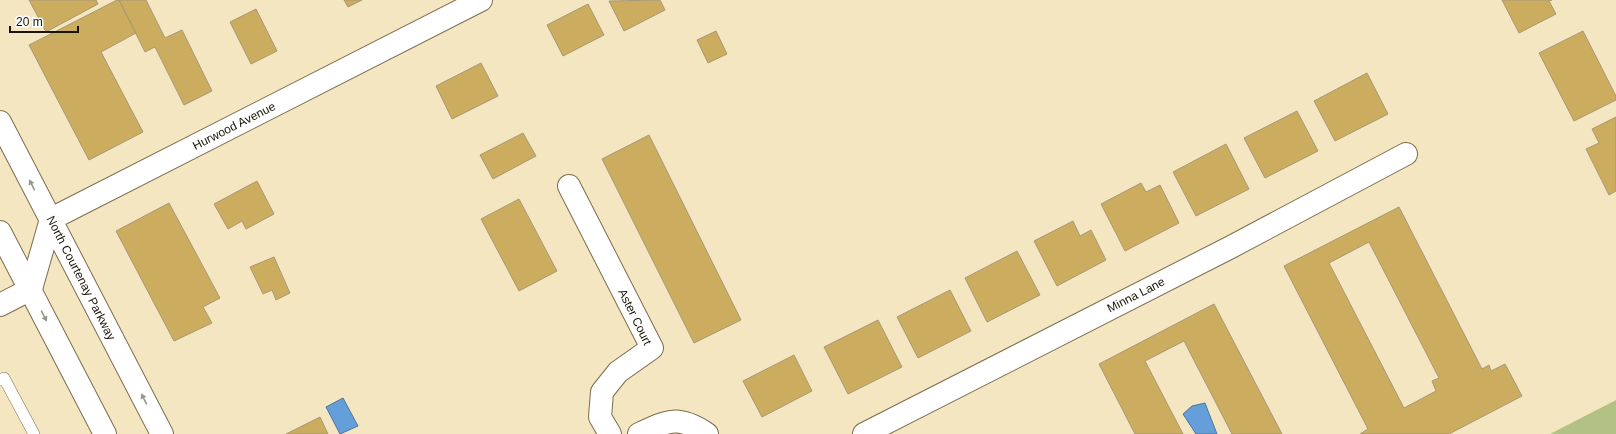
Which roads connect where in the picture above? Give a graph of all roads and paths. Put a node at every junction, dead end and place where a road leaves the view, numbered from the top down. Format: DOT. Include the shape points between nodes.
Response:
graph roads {
  1 [pos="481,0"];
  2 [pos="0,122"];
  3 [pos="1406,154"];
  4 [pos="569,186"];
  5 [pos="51,219"];
  6 [pos="0,232"];
  7 [pos="31,288"];
  8 [pos="0,305"];
  9 [pos="0,380"];
  10 [pos="34,434"];
  11 [pos="105,434"];
  12 [pos="162,434"];
  13 [pos="610,434"];
  14 [pos="639,434"];
  15 [pos="707,434"];
  16 [pos="864,434"];
  1 -- 5 [label="street, Hurwood Avenue"];
  5 -- 2 [label="street, North Courtenay Parkway, one-way"];
  3 -- 16 [label="street, Minna Lane" via="1231,247"];
  4 -- 13 [label="street, Aster Court" via="652,348 618,372 602,392 600,417"];
  5 -- 7 [label="street"];
  12 -- 5 [label="street, North Courtenay Parkway, one-way"];
  6 -- 7 [label="street"];
  7 -- 8 [label="street"];
  7 -- 11 [label="street, one-way"];
  9 -- 10 [label="lane" via="4,378"];
  14 -- 15 [label="street" via="659,424 673,421 692,424"];
}
